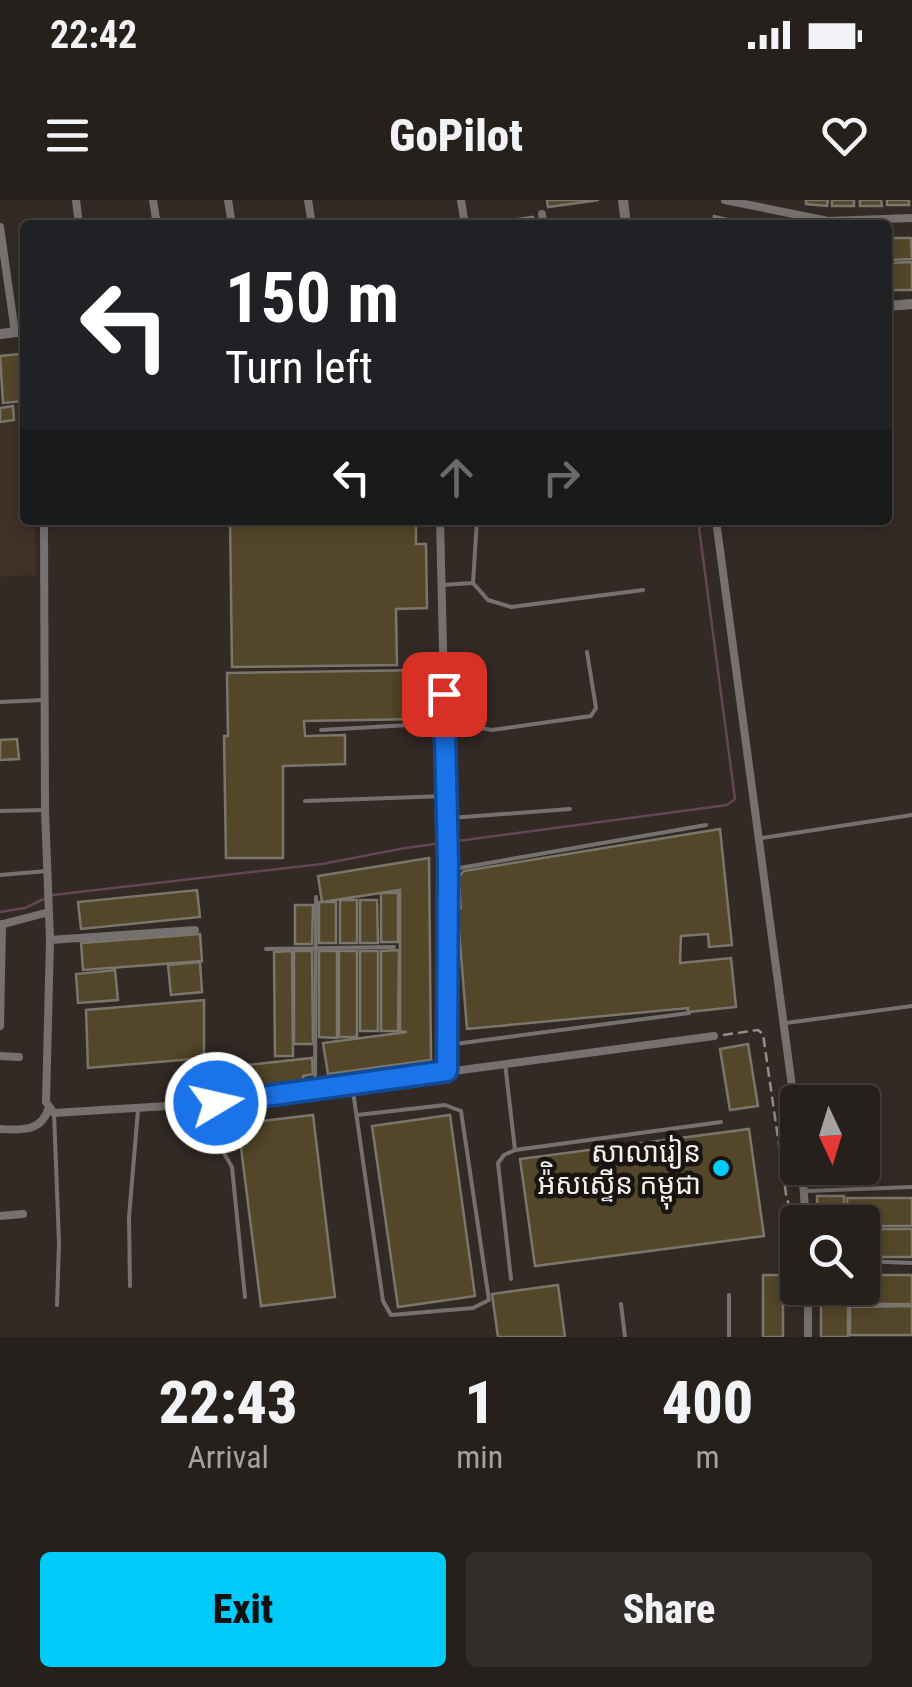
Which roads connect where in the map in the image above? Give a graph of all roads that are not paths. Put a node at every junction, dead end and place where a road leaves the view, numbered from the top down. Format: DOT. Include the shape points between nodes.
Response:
graph roads {
  1 [pos="725,200"];
  2 [pos="542,214"];
  3 [pos="912,218"];
  4 [pos="543,220"];
  5 [pos="819,220"];
  6 [pos="870,220"];
  7 [pos="0,227"];
  8 [pos="20,331"];
  9 [pos="0,334"];
  10 [pos="44,525"];
  11 [pos="440,525"];
  12 [pos="477,525"];
  13 [pos="717,525"];
  14 [pos="474,583"];
  15 [pos="441,585"];
  16 [pos="643,590"];
  17 [pos="587,652"];
  18 [pos="444,694"];
  19 [pos="44,700"];
  20 [pos="0,702"];
  21 [pos="445,723"];
  22 [pos="321,730"];
  23 [pos="446,796"];
  24 [pos="306,800"];
  25 [pos="570,809"];
  26 [pos="44,810"];
  27 [pos="0,811"];
  28 [pos="912,815"];
  29 [pos="447,821"];
  30 [pos="706,826"];
  31 [pos="758,838"];
  32 [pos="451,867"];
  33 [pos="47,871"];
  34 [pos="0,875"];
  35 [pos="316,897"];
  36 [pos="460,908"];
  37 [pos="49,909"];
  38 [pos="1,924"];
  39 [pos="195,930"];
  40 [pos="50,940"];
  41 [pos="394,947"];
  42 [pos="316,948"];
  43 [pos="266,949"];
  44 [pos="912,1006"];
  45 [pos="689,1012"];
  46 [pos="782,1023"];
  47 [pos="0,1026"];
  48 [pos="714,1036"];
  49 [pos="447,1045"];
  50 [pos="0,1056"];
  51 [pos="19,1056"];
  52 [pos="504,1063"];
  53 [pos="447,1071"];
  54 [pos="352,1084"];
  55 [pos="791,1085"];
  56 [pos="316,1088"];
  57 [pos="196,1105"];
  58 [pos="52,1110"];
  59 [pos="138,1110"];
  60 [pos="356,1115"];
  61 [pos="720,1122"];
  62 [pos="0,1130"];
  63 [pos="515,1150"];
  64 [pos="803,1185"];
  65 [pos="912,1187"];
  66 [pos="804,1191"];
  67 [pos="805,1205"];
  68 [pos="23,1214"];
  69 [pos="0,1216"];
  70 [pos="880,1262"];
  71 [pos="912,1262"];
  72 [pos="510,1279"];
  73 [pos="130,1286"];
  74 [pos="729,1295"];
  75 [pos="245,1297"];
  76 [pos="621,1304"];
  77 [pos="56,1305"];
  78 [pos="808,1305"];
  79 [pos="624,1337"];
  80 [pos="729,1337"];
  81 [pos="808,1337"];
  1 -- 5 [label="street"];
  2 -- 4 [label="street"];
  3 -- 6 [label="street"];
  7 -- 8 [label="street"];
  8 -- 9 [label="street"];
  10 -- 19 [label="street"];
  11 -- 15 [label="street"];
  12 -- 14 [label="lane"];
  13 -- 31 [label="street"];
  14 -- 15 [label="lane"];
  14 -- 16 [label="lane" via="488,600 510,607"];
  15 -- 18 [label="street"];
  17 -- 18 [label="lane" via="596,708 591,716 492,730 482,728 460,694"];
  18 -- 21 [label="street"];
  19 -- 20 [label="lane"];
  19 -- 26 [label="street"];
  21 -- 22 [label="lane"];
  21 -- 23 [label="street"];
  23 -- 24 [label="lane"];
  23 -- 29 [label="street"];
  25 -- 29 [label="lane"];
  26 -- 27 [label="lane"];
  26 -- 33 [label="street"];
  28 -- 31 [label="lane"];
  29 -- 32 [label="street"];
  30 -- 32 [label="lane"];
  31 -- 46 [label="street"];
  32 -- 36 [label="lane"];
  32 -- 49 [label="street"];
  33 -- 34 [label="lane"];
  33 -- 37 [label="street"];
  35 -- 42 [label="lane"];
  37 -- 38 [label="street"];
  37 -- 40 [label="street"];
  38 -- 47 [label="street"];
  39 -- 40 [label="street"];
  40 -- 58 [label="street" via="46,1039"];
  41 -- 42 [label="lane"];
  42 -- 43 [label="lane"];
  42 -- 56 [label="lane"];
  44 -- 46 [label="lane"];
  45 -- 49 [label="lane"];
  46 -- 55 [label="street"];
  48 -- 52 [label="street"];
  49 -- 53 [label="street"];
  50 -- 51 [label="street"];
  52 -- 53 [label="street"];
  52 -- 63 [label="lane"];
  53 -- 54 [label="street"];
  54 -- 56 [label="street"];
  54 -- 60 [label="lane"];
  56 -- 57 [label="street"];
  57 -- 59 [label="street"];
  57 -- 75 [label="lane" via="232,1167"];
  58 -- 59 [label="street"];
  58 -- 62 [label="street" via="39,1125"];
  58 -- 77 [label="lane"];
  59 -- 73 [label="lane"];
  60 -- 60 [label="lane" via="386,1309 391,1315 482,1305 489,1300 462,1111 445,1106"];
  61 -- 63 [label="lane"];
  63 -- 72 [label="lane" via="498,1162"];
  64 -- 66 [label="street"];
  65 -- 66 [label="lane"];
  66 -- 67 [label="street"];
  68 -- 69 [label="street"];
  70 -- 71 [label="lane"];
  74 -- 80 [label="lane"];
  76 -- 79 [label="lane"];
  78 -- 81 [label="street"];
}
